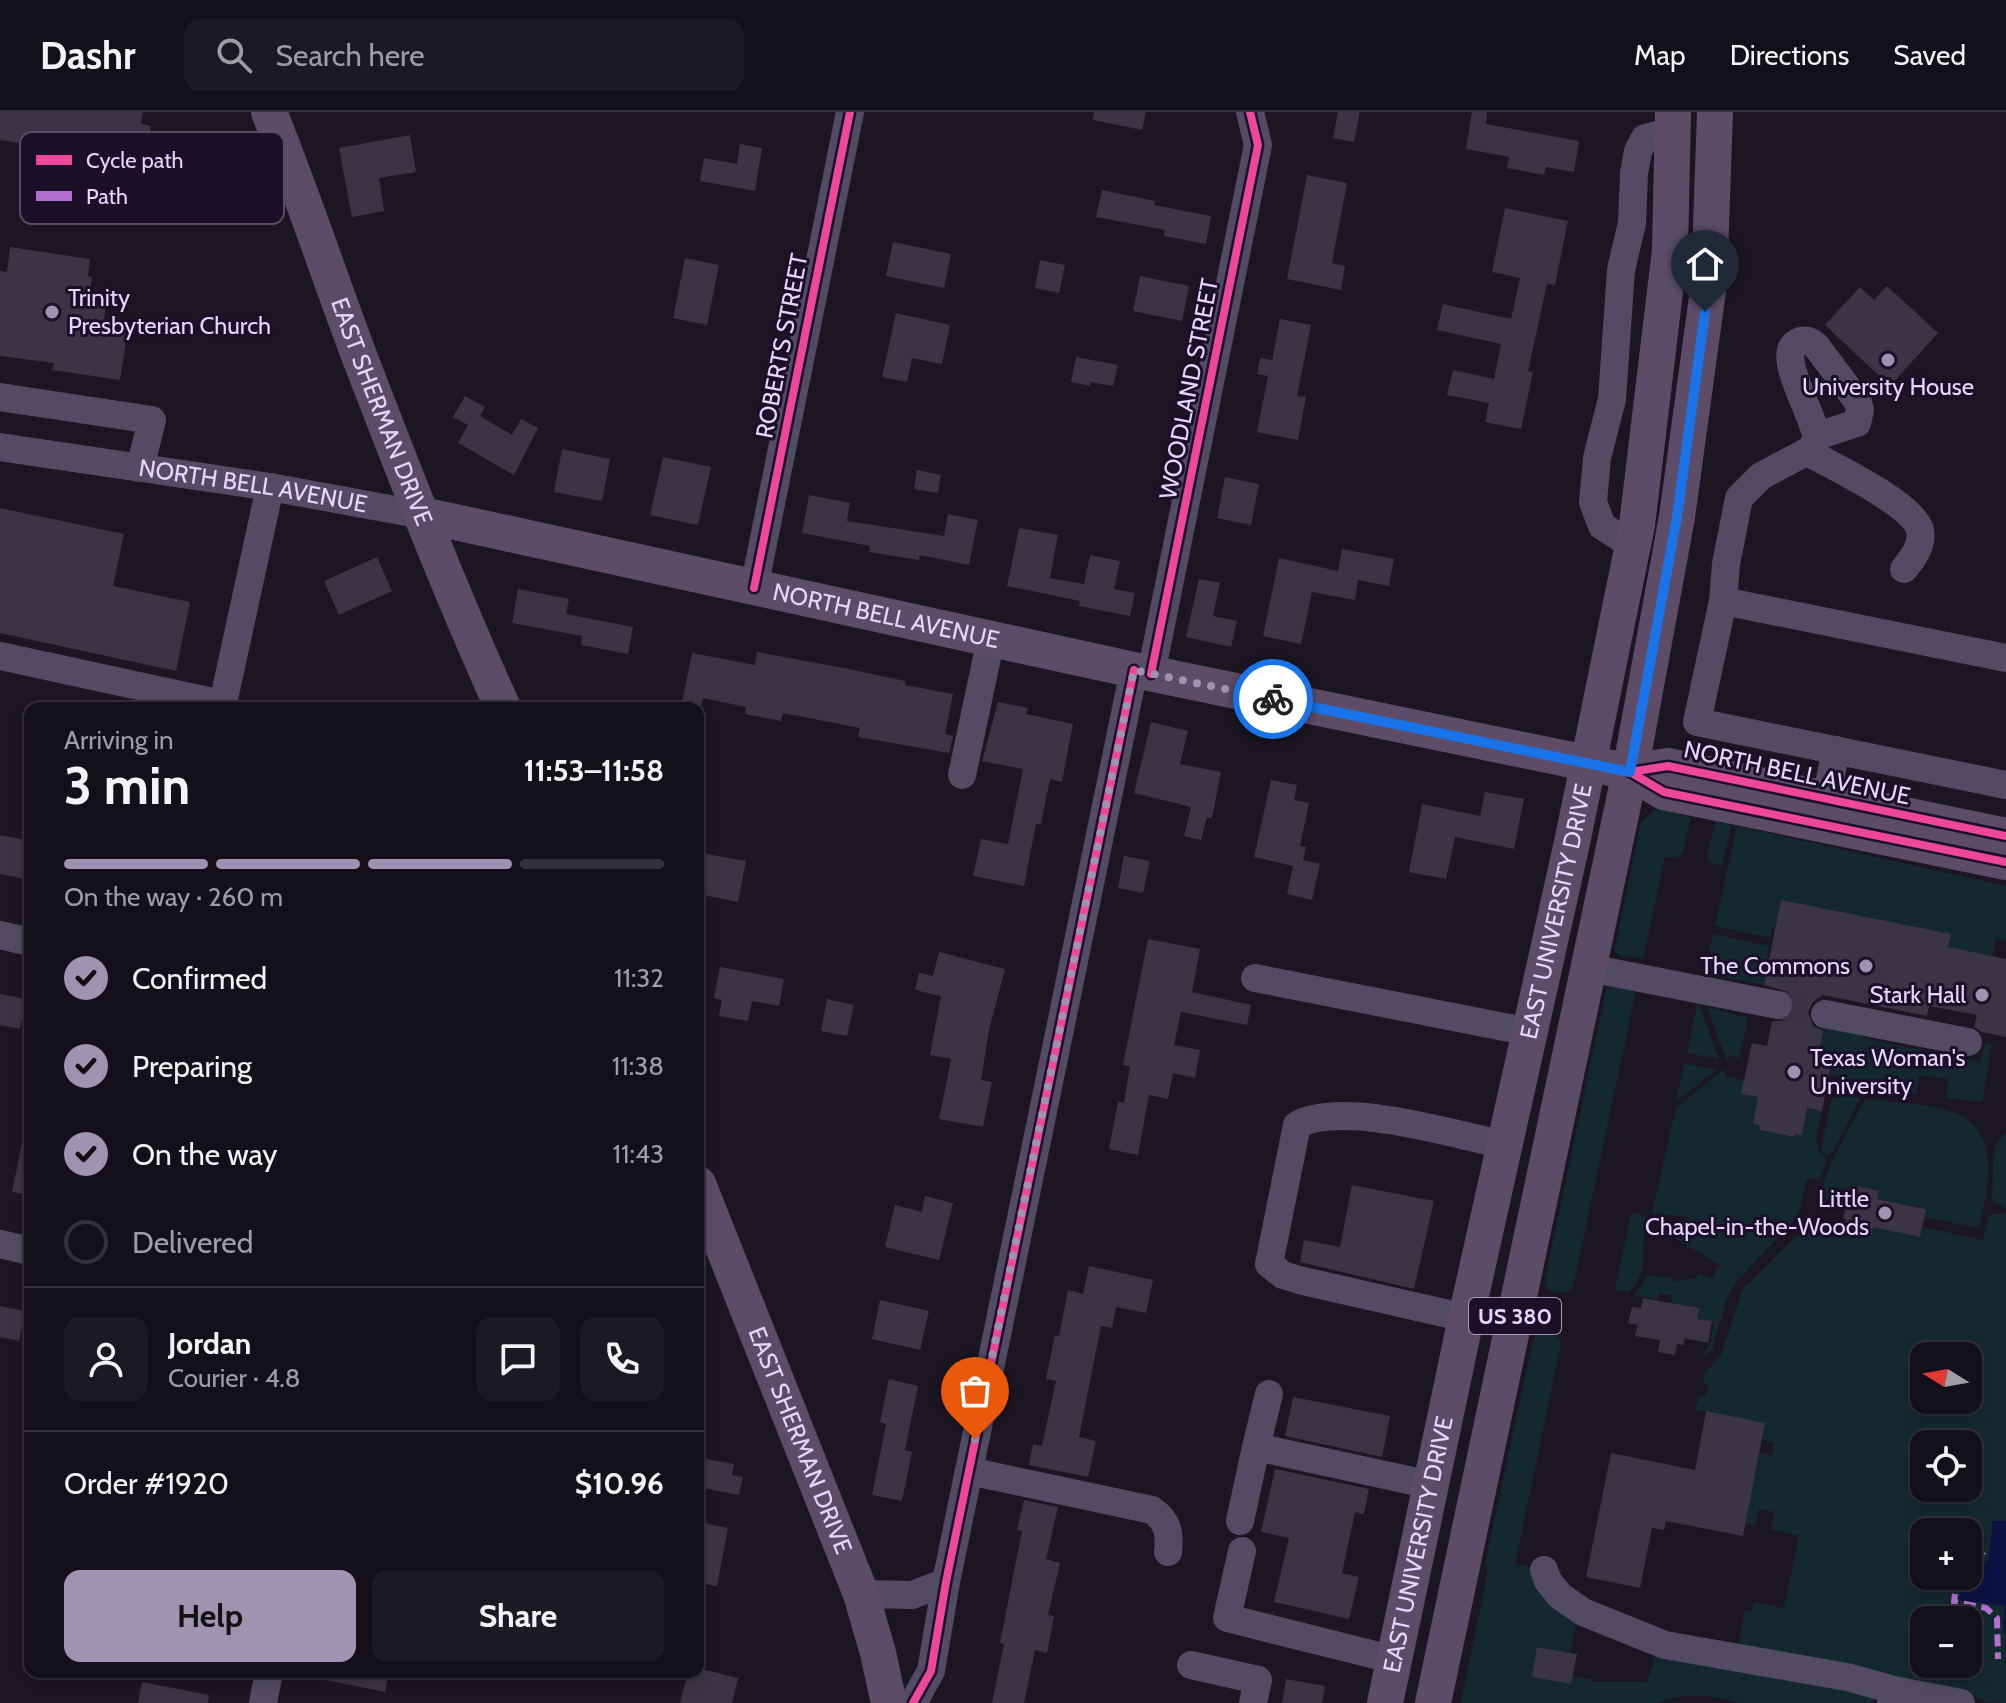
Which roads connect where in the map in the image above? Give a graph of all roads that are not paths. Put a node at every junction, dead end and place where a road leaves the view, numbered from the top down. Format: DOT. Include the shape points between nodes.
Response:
graph roads {
  1 [pos="269,112"];
  2 [pos="850,112"];
  3 [pos="1250,112"];
  4 [pos="1715,112"];
  5 [pos="1673,122"];
  6 [pos="277,132"];
  7 [pos="284,149"];
  8 [pos="0,397"];
  9 [pos="0,447"];
  10 [pos="140,468"];
  11 [pos="270,487"];
  12 [pos="423,515"];
  13 [pos="1632,545"];
  14 [pos="1904,569"];
  15 [pos="754,588"];
  16 [pos="1723,601"];
  17 [pos="991,639"];
  18 [pos="0,656"];
  19 [pos="2006,658"];
  20 [pos="1142,672"];
  21 [pos="204,702"];
  22 [pos="223,702"];
  23 [pos="501,702"];
  24 [pos="1836,750"];
  25 [pos="1589,763"];
  26 [pos="1630,772"];
  27 [pos="962,775"];
  28 [pos="2006,785"];
  29 [pos="1826,799"];
  30 [pos="2006,836"];
  31 [pos="2006,862"];
  32 [pos="0,935"];
  33 [pos="24,941"];
  34 [pos="1589,968"];
  35 [pos="1255,978"];
  36 [pos="1778,1005"];
  37 [pos="1825,1014"];
  38 [pos="1530,1032"];
  39 [pos="1968,1042"];
  40 [pos="1505,1145"];
  41 [pos="704,1199"];
  42 [pos="0,1244"];
  43 [pos="24,1250"];
  44 [pos="1466,1318"];
  45 [pos="1269,1394"];
  46 [pos="1256,1447"];
  47 [pos="969,1471"];
  48 [pos="1431,1485"];
  49 [pos="1240,1521"];
  50 [pos="1242,1551"];
  51 [pos="1168,1552"];
  52 [pos="1544,1570"];
  53 [pos="946,1582"];
  54 [pos="861,1594"];
  55 [pos="1395,1660"];
  56 [pos="1191,1665"];
  57 [pos="268,1678"];
  58 [pos="1892,1697"];
  59 [pos="263,1703"];
  60 [pos="889,1703"];
  61 [pos="913,1703"];
  62 [pos="1253,1703"];
  63 [pos="1385,1703"];
  64 [pos="1433,1703"];
  65 [pos="1961,1703"];
  1 -- 6 [label="main road, EAST SHERMAN DRIVE"];
  2 -- 15 [label="street, ROBERTS STREET"];
  3 -- 20 [label="street, WOODLAND STREET" via="1258,145"];
  4 -- 26 [label="main road, EAST UNIVERSITY DRIVE / US 380" via="1709,283 1677,517"];
  5 -- 13 [label="main road, EAST UNIVERSITY DRIVE / US 380" via="1670,250"];
  5 -- 13 [label="street" via="1645,138 1638,151 1632,223 1621,270 1612,399 1597,458 1593,502 1602,526"];
  7 -- 12 [label="main road, EAST SHERMAN DRIVE"];
  8 -- 10 [label="street" via="152,420"];
  9 -- 10 [label="street, NORTH BELL AVENUE"];
  10 -- 11 [label="street, NORTH BELL AVENUE"];
  11 -- 12 [label="street, NORTH BELL AVENUE"];
  11 -- 22 [label="street"];
  12 -- 15 [label="main road, NORTH BELL AVENUE"];
  12 -- 23 [label="main road, EAST SHERMAN DRIVE"];
  13 -- 25 [label="main road, EAST UNIVERSITY DRIVE / US 380"];
  14 -- 16 [label="street" via="1919,544 1920,530 1913,517 1812,444 1761,476 1739,498"];
  15 -- 17 [label="main road, NORTH BELL AVENUE"];
  16 -- 19 [label="street"];
  16 -- 24 [label="street" via="1697,722"];
  17 -- 20 [label="main road, NORTH BELL AVENUE"];
  17 -- 27 [label="street"];
  18 -- 21 [label="street"];
  20 -- 25 [label="main road, NORTH BELL AVENUE"];
  20 -- 47 [label="street, WOODLAND STREET"];
  24 -- 28 [label="street"];
  24 -- 29 [label="street"];
  25 -- 26 [label="main road, NORTH BELL AVENUE"];
  25 -- 38 [label="main road, EAST UNIVERSITY DRIVE / US 380"];
  26 -- 29 [label="main road, NORTH BELL AVENUE" via="1668,766"];
  26 -- 31 [label="main road, NORTH BELL AVENUE" via="1664,792"];
  26 -- 34 [label="main road, EAST UNIVERSITY DRIVE / US 380"];
  29 -- 30 [label="main road, NORTH BELL AVENUE"];
  32 -- 33 [label="street"];
  34 -- 36 [label="street"];
  34 -- 64 [label="main road, EAST UNIVERSITY DRIVE / US 380"];
  35 -- 38 [label="street"];
  37 -- 39 [label="street"];
  38 -- 40 [label="main road, EAST UNIVERSITY DRIVE / US 380"];
  40 -- 44 [label="main road, EAST UNIVERSITY DRIVE / US 380"];
  40 -- 44 [label="street" via="1362,1116 1332,1115 1297,1125 1269,1264 1299,1280"];
  41 -- 54 [label="main road, EAST SHERMAN DRIVE"];
  42 -- 43 [label="street"];
  44 -- 48 [label="main road, EAST UNIVERSITY DRIVE / US 380"];
  45 -- 46 [label="street"];
  46 -- 48 [label="street"];
  46 -- 49 [label="street"];
  47 -- 51 [label="street" via="1152,1510 1166,1525"];
  47 -- 53 [label="street, WOODLAND STREET"];
  48 -- 55 [label="main road, EAST UNIVERSITY DRIVE / US 380"];
  50 -- 55 [label="street" via="1227,1618"];
  52 -- 58 [label="street" via="1560,1596 1583,1612 1665,1645 1847,1677"];
  53 -- 54 [label="street" via="912,1595"];
  53 -- 61 [label="street, WOODLAND STREET" via="931,1671"];
  54 -- 60 [label="main road, EAST SHERMAN DRIVE"];
  55 -- 63 [label="main road, EAST UNIVERSITY DRIVE / US 380"];
  56 -- 62 [label="street" via="1258,1680"];
  57 -- 59 [label="street"];
  58 -- 65 [label="street"];
}
